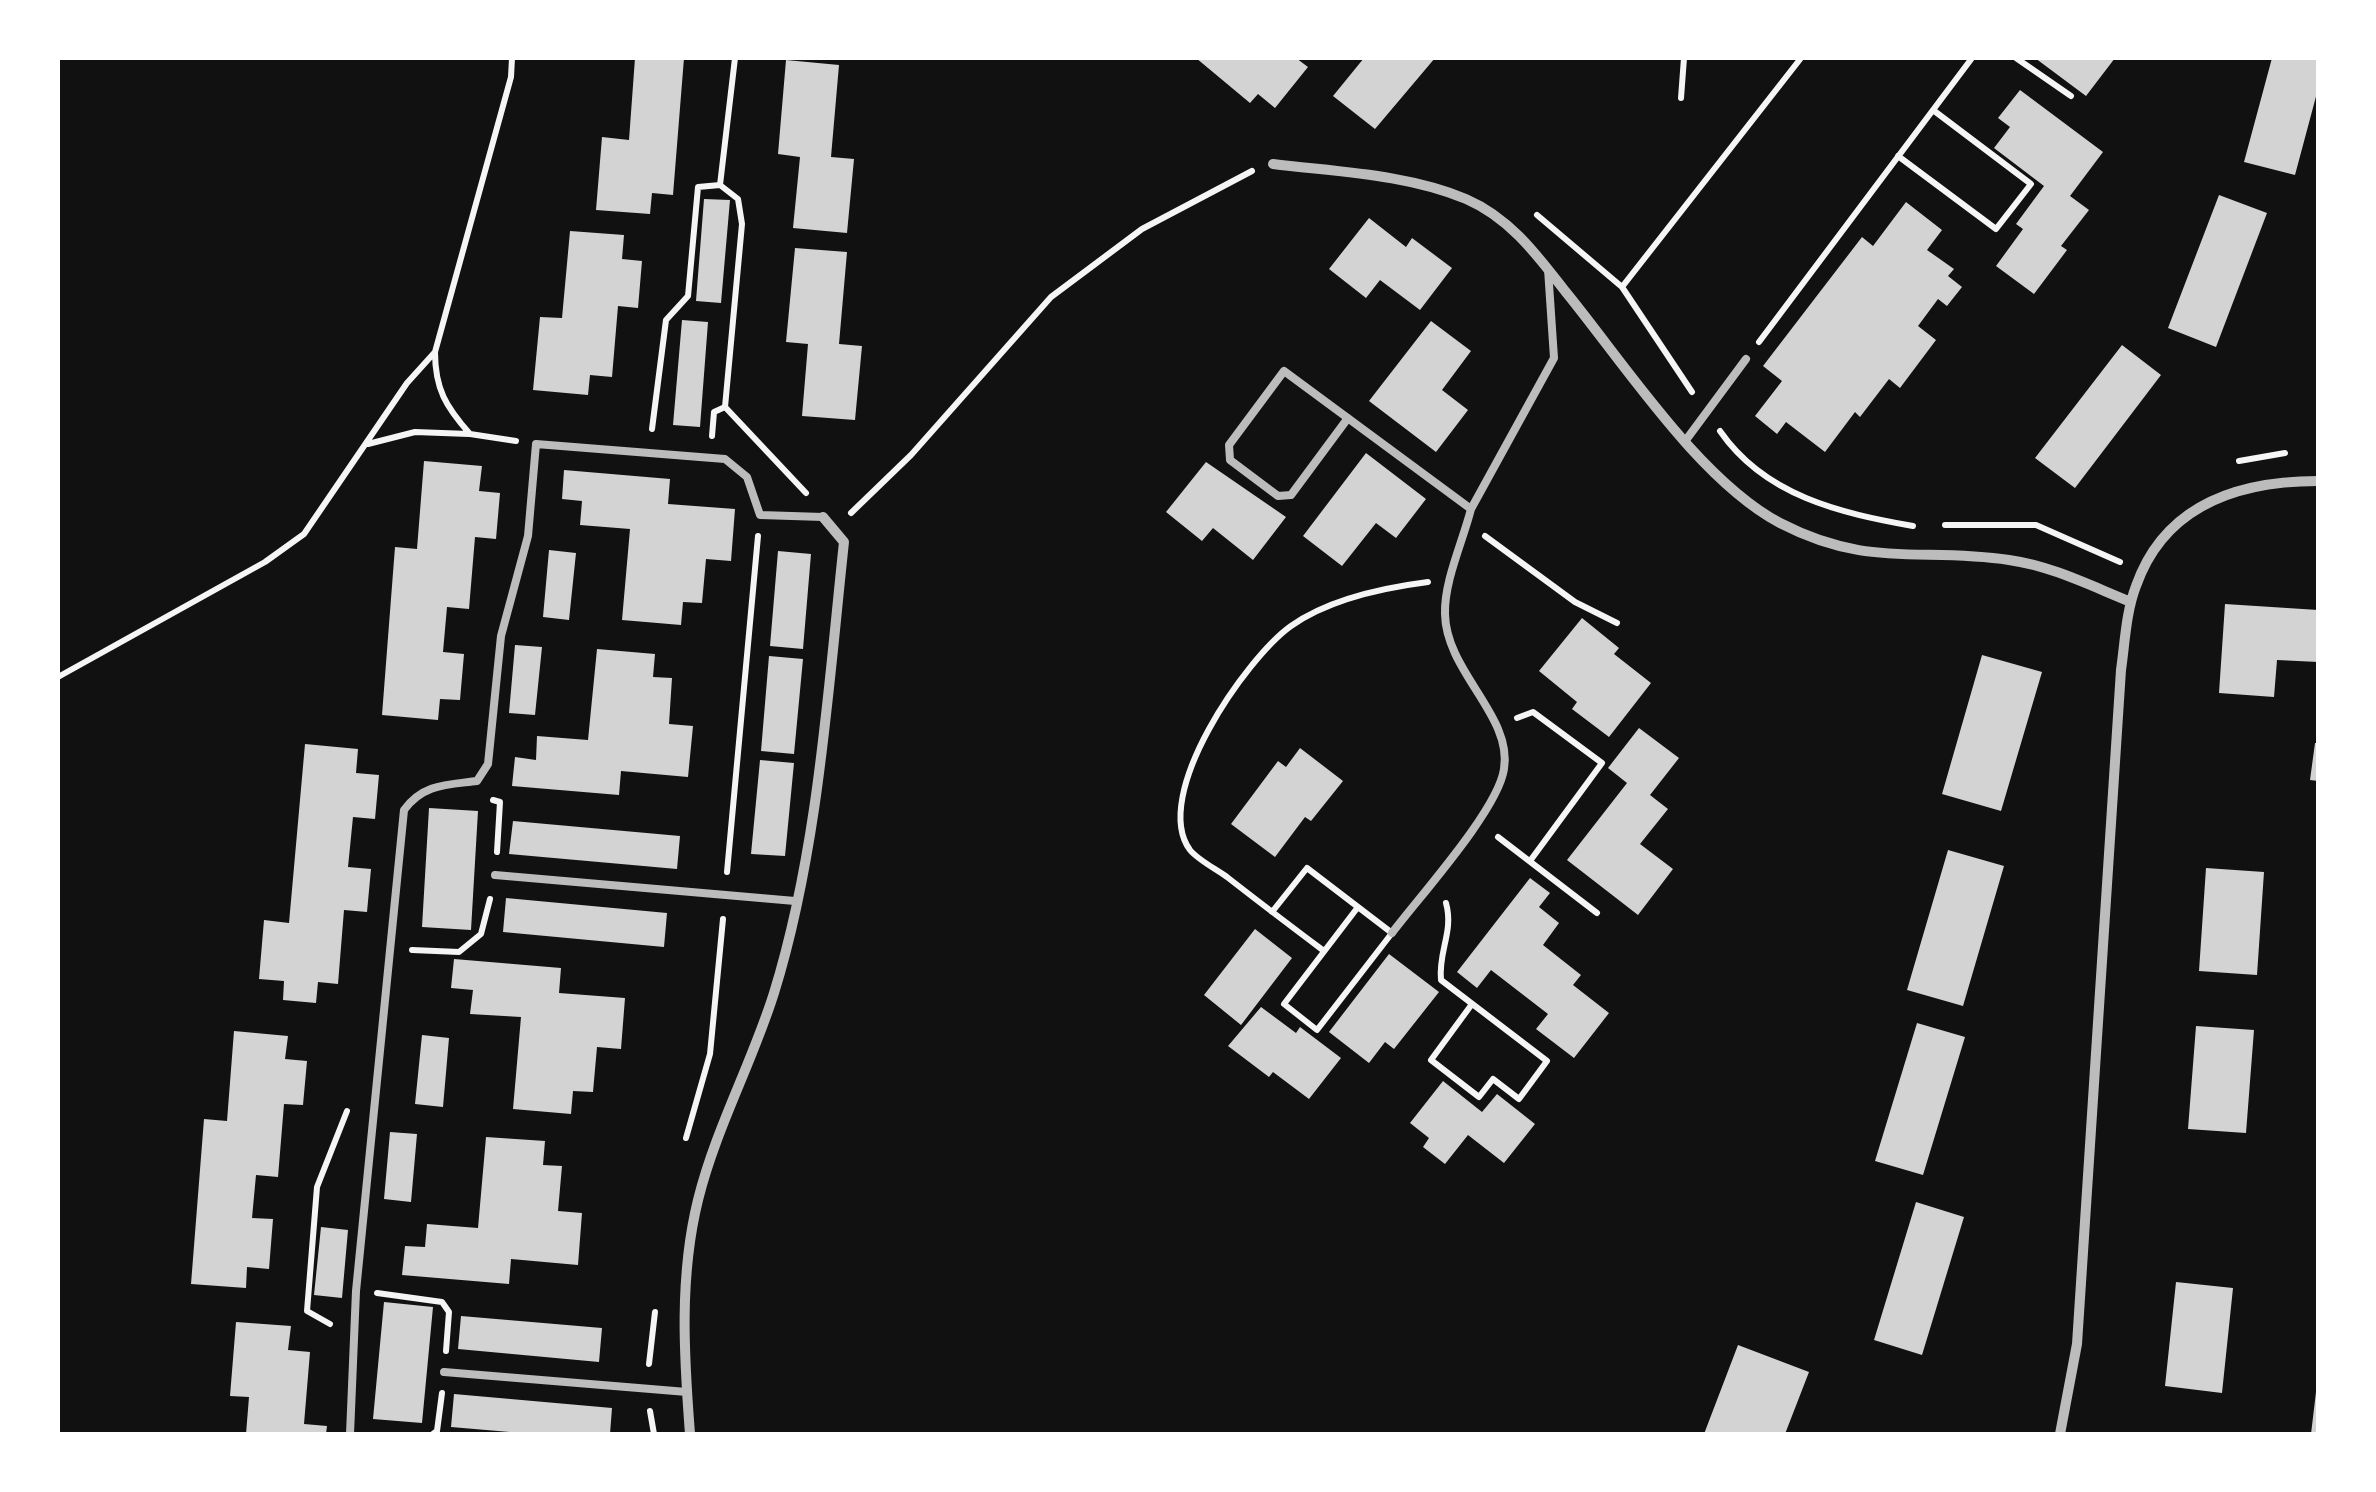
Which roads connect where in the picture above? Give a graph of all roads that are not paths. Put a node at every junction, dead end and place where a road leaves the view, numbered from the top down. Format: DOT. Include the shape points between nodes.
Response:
graph roads {
  1 [pos="1273,164"];
  2 [pos="1548,269"];
  3 [pos="1746,360"];
  4 [pos="1348,418"];
  5 [pos="1686,440"];
  6 [pos="2318,480"];
  7 [pos="1471,509"];
  8 [pos="823,517"];
  9 [pos="2131,602"];
  10 [pos="495,875"];
  11 [pos="795,901"];
  12 [pos="1392,933"];
  13 [pos="444,1372"];
  14 [pos="687,1392"];
  15 [pos="350,1434"];
  16 [pos="690,1434"];
  17 [pos="2060,1434"];
  1 -- 2 [label="street" via="1397,178 1468,200 1515,229"];
  2 -- 5 [label="street"];
  2 -- 7 [label="lane" via="1554,358"];
  3 -- 5 [label="lane"];
  4 -- 4 [label="lane" via="1284,371 1228,445 1230,460 1278,496 1292,495"];
  4 -- 7 [label="lane"];
  5 -- 9 [label="street" via="1731,491 1832,545 1892,557 2042,566"];
  6 -- 9 [label="street" via="2254,484 2195,510 2148,560"];
  7 -- 12 [label="lane" via="1444,612 1459,668 1497,725 1504,770 1477,821"];
  8 -- 11 [label="street" via="844,542 821,751"];
  8 -- 15 [label="lane" via="760,515 747,477 725,460 536,444 528,536 501,636 488,764 476,781 431,787 404,810 356,1291"];
  9 -- 17 [label="street" via="2121,670 2078,1344"];
  10 -- 11 [label="lane"];
  11 -- 14 [label="street" via="774,993 698,1202 684,1300"];
  13 -- 14 [label="lane"];
  14 -- 16 [label="street"];
}
